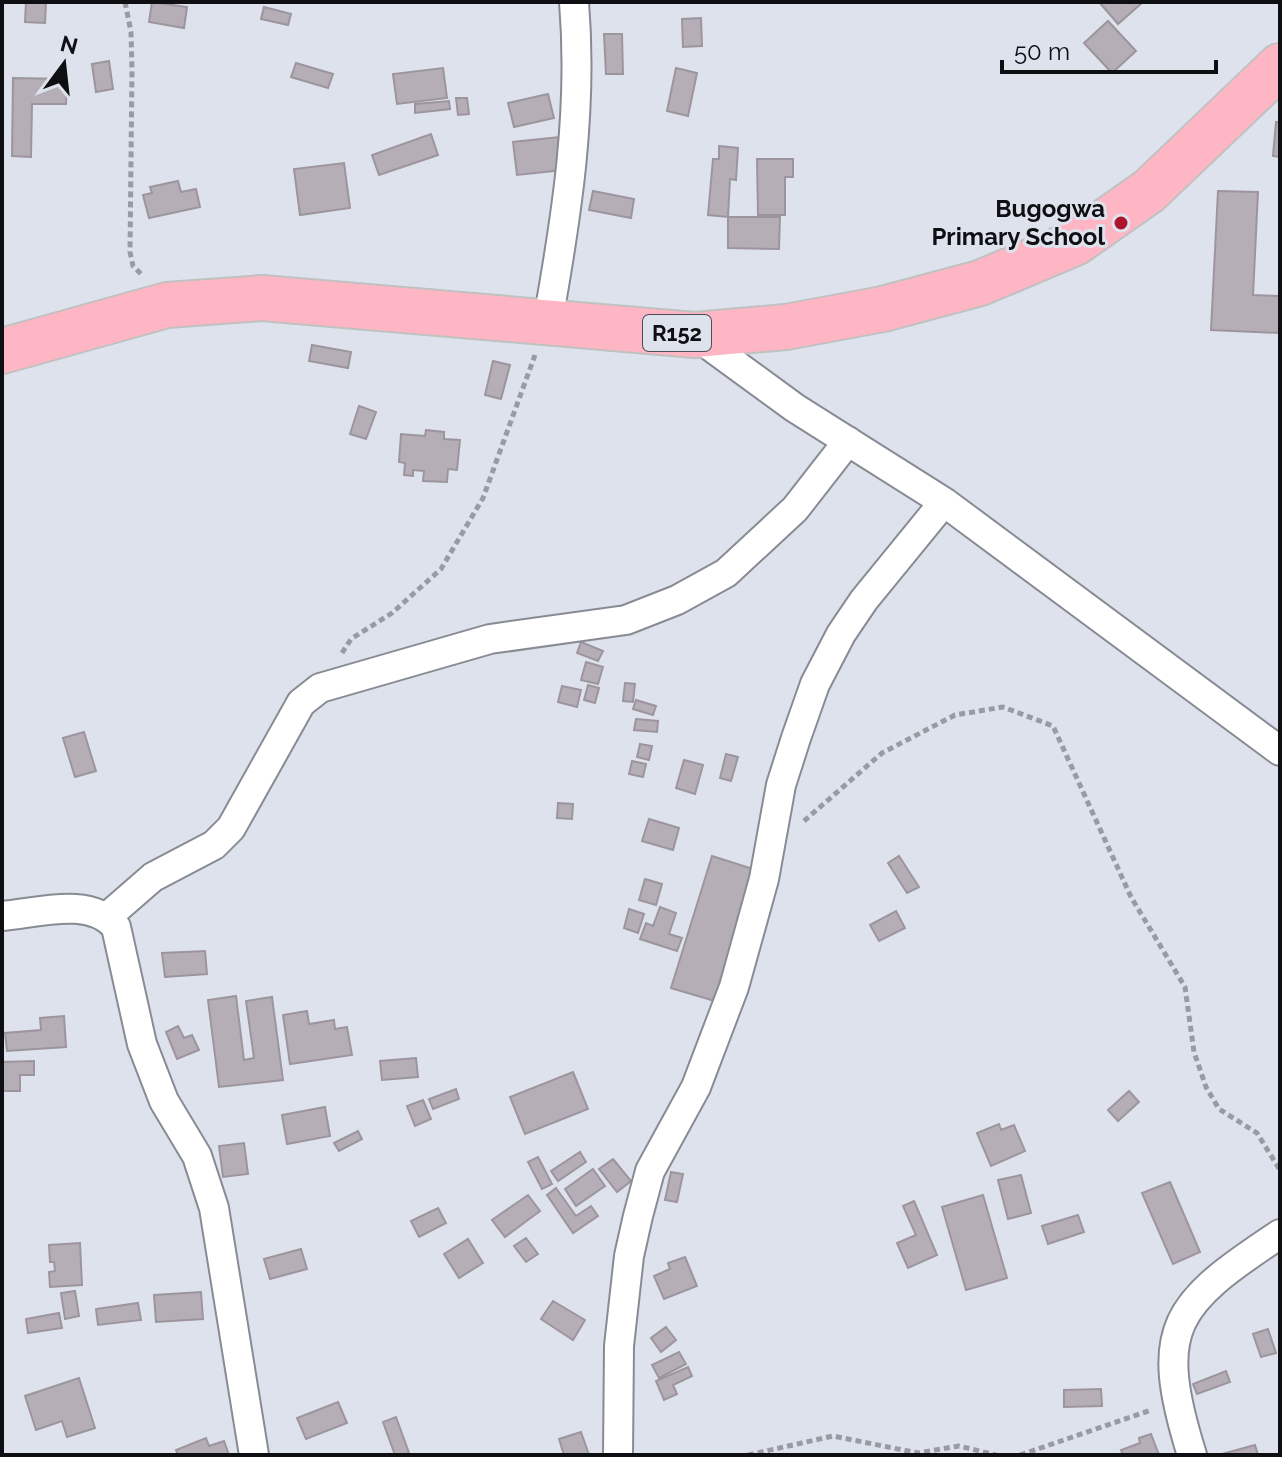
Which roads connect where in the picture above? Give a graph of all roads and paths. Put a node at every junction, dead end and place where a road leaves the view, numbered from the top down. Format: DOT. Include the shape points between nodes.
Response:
graph roads {
  1 [pos="125,2"];
  2 [pos="574,2"];
  3 [pos="1280,66"];
  4 [pos="152,282"];
  5 [pos="548,320"];
  6 [pos="695,335"];
  7 [pos="2,351"];
  8 [pos="848,441"];
  9 [pos="944,502"];
  10 [pos="320,688"];
  11 [pos="1280,751"];
  12 [pos="769,850"];
  13 [pos="2,916"];
  14 [pos="107,917"];
  15 [pos="1280,1170"];
  16 [pos="1280,1234"];
  17 [pos="1176,1403"];
  18 [pos="254,1455"];
  19 [pos="618,1455"];
  20 [pos="748,1455"];
  21 [pos="996,1455"];
  22 [pos="1020,1455"];
  23 [pos="1192,1455"];
  1 -- 4 [label="path" via="132,70 130,252 133,266"];
  2 -- 5 [label="street" via="578,111"];
  3 -- 6 [label="main road, R152" via="1149,191 1075,243 980,283 883,309 786,327"];
  5 -- 6 [label="main road, R152"];
  5 -- 7 [label="main road, R152" via="262,298 167,305"];
  5 -- 10 [label="path" via="483,498 441,569 392,613 351,639"];
  6 -- 8 [label="street"];
  8 -- 9 [label="street"];
  8 -- 10 [label="street" via="795,509 726,573 677,600 626,620 490,639"];
  9 -- 11 [label="street"];
  9 -- 12 [label="street" via="864,600 815,684 781,785"];
  10 -- 14 [label="street" via="301,703 231,828 214,845 153,877"];
  12 -- 15 [label="path" via="882,753 955,715 1003,707 1053,726 1131,897 1185,987 1194,1052 1206,1087 1219,1109 1257,1133"];
  12 -- 19 [label="street" via="716,1038 696,1087 656,1157 638,1216 619,1346"];
  13 -- 14 [label="street" via="79,909"];
  14 -- 18 [label="street" via="120,940 142,1044 164,1101 197,1156 214,1208"];
  16 -- 17 [label="street" via="1217,1276 1182,1316 1172,1358"];
  17 -- 22 [label="path"];
  17 -- 23 [label="street"];
  20 -- 21 [label="path" via="833,1436 918,1453 959,1446"];
}
